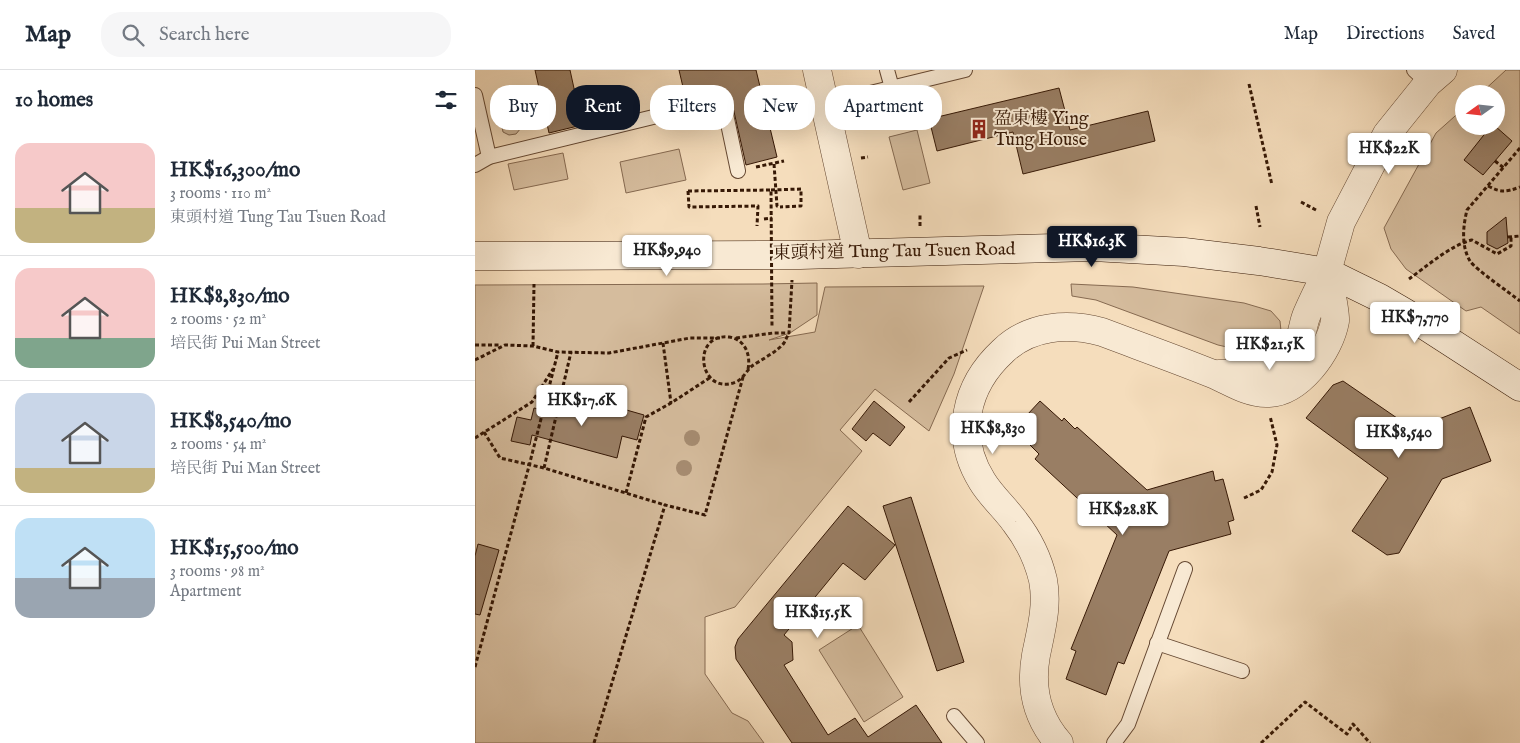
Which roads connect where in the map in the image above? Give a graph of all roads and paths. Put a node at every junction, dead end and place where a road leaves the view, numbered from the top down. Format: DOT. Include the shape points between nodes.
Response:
graph roads {
  1 [pos="817,70"];
  2 [pos="887,70"];
  3 [pos="965,70"];
  4 [pos="1428,74"];
  5 [pos="1249,84"];
  6 [pos="891,85"];
  7 [pos="904,85"];
  8 [pos="475,95"];
  9 [pos="825,104"];
  10 [pos="831,130"];
  11 [pos="1520,148"];
  12 [pos="489,157"];
  13 [pos="784,161"];
  14 [pos="1495,161"];
  15 [pos="774,164"];
  16 [pos="475,165"];
  17 [pos="1504,168"];
  18 [pos="738,171"];
  19 [pos="1272,185"];
  20 [pos="1488,186"];
  21 [pos="1520,187"];
  22 [pos="771,190"];
  23 [pos="1301,202"];
  24 [pos="1257,206"];
  25 [pos="1316,210"];
  26 [pos="772,218"];
  27 [pos="765,219"];
  28 [pos="757,226"];
  29 [pos="1260,227"];
  30 [pos="1520,236"];
  31 [pos="1465,242"];
  32 [pos="858,254"];
  33 [pos="475,256"];
  34 [pos="1327,272"];
  35 [pos="1409,279"];
  36 [pos="792,280"];
  37 [pos="534,284"];
  38 [pos="1520,301"];
  39 [pos="773,331"];
  40 [pos="789,333"];
  41 [pos="720,338"];
  42 [pos="735,338"];
  43 [pos="663,343"];
  44 [pos="475,345"];
  45 [pos="505,345"];
  46 [pos="533,346"];
  47 [pos="967,350"];
  48 [pos="558,352"];
  49 [pos="571,352"];
  50 [pos="475,360"];
  51 [pos="555,365"];
  52 [pos="748,369"];
  53 [pos="711,377"];
  54 [pos="743,377"];
  55 [pos="1520,387"];
  56 [pos="909,402"];
  57 [pos="671,403"];
  58 [pos="1269,412"];
  59 [pos="484,432"];
  60 [pos="475,438"];
  61 [pos="529,466"];
  62 [pos="544,468"];
  63 [pos="626,493"];
  64 [pos="1244,498"];
  65 [pos="665,504"];
  66 [pos="1185,569"];
  67 [pos="1157,643"];
  68 [pos="475,667"];
  69 [pos="1242,671"];
  70 [pos="954,716"];
  71 [pos="595,743"];
  72 [pos="977,743"];
  73 [pos="1059,743"];
  74 [pos="1114,743"];
  75 [pos="1261,743"];
  76 [pos="1370,743"];
  1 -- 9 [label="street"];
  2 -- 6 [label="lane"];
  3 -- 7 [label="lane"];
  4 -- 34 [label="street" via="1387,134 1356,192 1341,222"];
  5 -- 19 [label="path"];
  8 -- 12 [label="lane"];
  10 -- 32 [label="street"];
  11 -- 17 [label="path"];
  12 -- 16 [label="lane"];
  12 -- 18 [label="lane" via="723,100"];
  13 -- 15 [label="path"];
  14 -- 17 [label="path"];
  15 -- 18 [label="path"];
  15 -- 22 [label="path, bridge" via="777,206 801,206 801,189"];
  17 -- 20 [label="path"];
  20 -- 21 [label="path" via="1499,191"];
  20 -- 31 [label="path" via="1467,210"];
  22 -- 26 [label="path, bridge"];
  22 -- 28 [label="path, bridge" via="688,191 689,207 758,206"];
  23 -- 25 [label="path"];
  24 -- 29 [label="path"];
  26 -- 27 [label="path, bridge"];
  26 -- 39 [label="path, bridge"];
  30 -- 31 [label="path" via="1509,237 1511,246 1497,254 1472,240"];
  31 -- 35 [label="path"];
  31 -- 38 [label="path" via="1471,263"];
  32 -- 33 [label="street, 東頭村道 Tung Tau Tsuen Road"];
  32 -- 34 [label="street, 東頭村道 Tung Tau Tsuen Road" via="1093,247 1184,252"];
  34 -- 55 [label="street, 東頭村道 Tung Tau Tsuen Road" via="1404,312"];
  34 -- 73 [label="street" via="1335,319 1324,349 1306,376 1281,391 1253,392 1215,374 1102,332 1062,326 1021,338 1006,348 982,374 969,404 969,452 982,481 1033,550 1043,582 1044,614 1033,674 1034,691 1037,707"];
  36 -- 40 [label="path"];
  37 -- 46 [label="path"];
  39 -- 40 [label="path"];
  39 -- 42 [label="path"];
  40 -- 52 [label="path" via="783,344"];
  41 -- 42 [label="path"];
  41 -- 43 [label="path" via="690,338"];
  41 -- 53 [label="path" via="704,352 704,367"];
  42 -- 52 [label="path" via="749,355"];
  43 -- 49 [label="path" via="609,353"];
  43 -- 57 [label="path"];
  44 -- 45 [label="path"];
  45 -- 46 [label="path"];
  45 -- 50 [label="path"];
  46 -- 48 [label="path"];
  47 -- 56 [label="path" via="949,358"];
  48 -- 49 [label="path"];
  48 -- 51 [label="path"];
  49 -- 62 [label="path"];
  51 -- 59 [label="path" via="532,402"];
  51 -- 61 [label="path"];
  52 -- 54 [label="path"];
  53 -- 54 [label="path" via="729,384"];
  53 -- 57 [label="path"];
  54 -- 65 [label="path" via="705,515"];
  57 -- 63 [label="path" via="646,417"];
  58 -- 64 [label="path" via="1277,445 1272,472 1261,490"];
  59 -- 60 [label="path"];
  59 -- 61 [label="path" via="500,458"];
  61 -- 62 [label="path"];
  61 -- 68 [label="path"];
  62 -- 63 [label="path"];
  63 -- 65 [label="path"];
  65 -- 71 [label="path"];
  66 -- 67 [label="lane"];
  67 -- 69 [label="lane"];
  67 -- 74 [label="lane" via="1128,724"];
  70 -- 72 [label="lane"];
  75 -- 76 [label="path" via="1305,702 1347,734 1353,724"];
}
